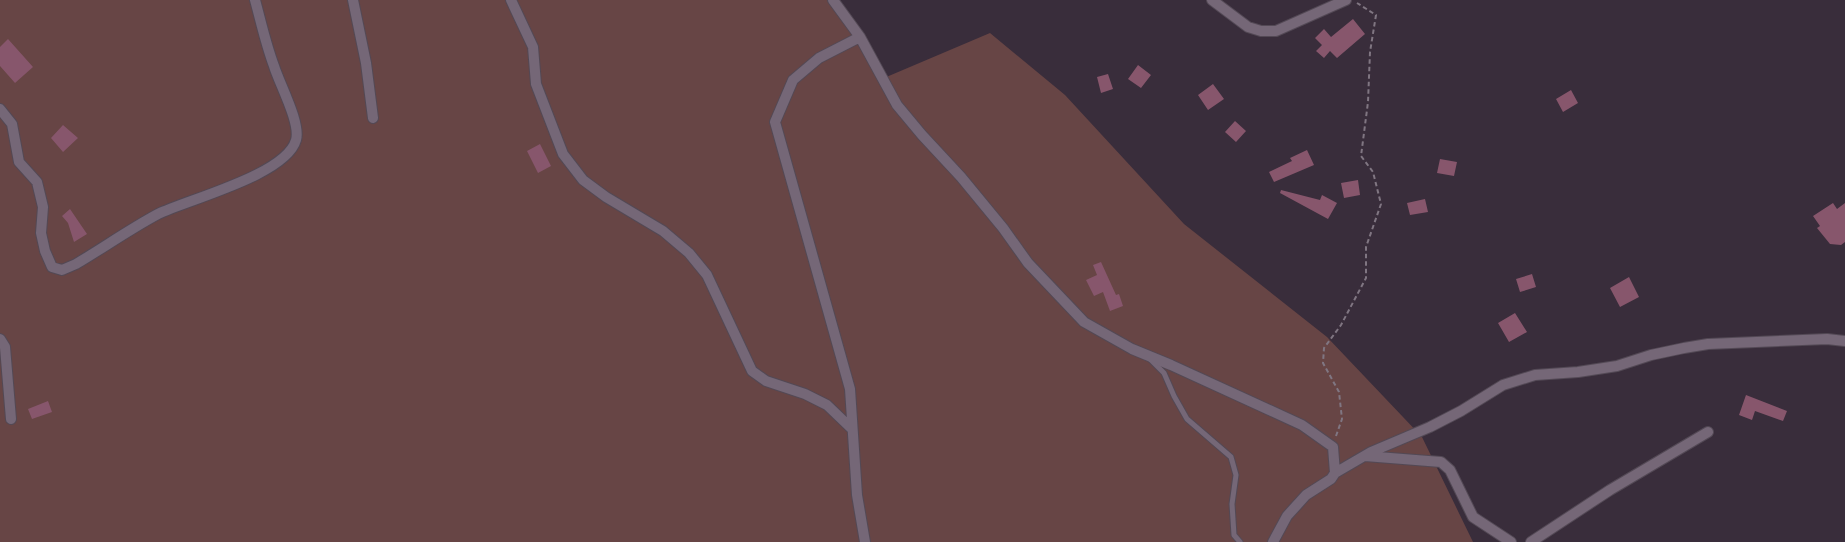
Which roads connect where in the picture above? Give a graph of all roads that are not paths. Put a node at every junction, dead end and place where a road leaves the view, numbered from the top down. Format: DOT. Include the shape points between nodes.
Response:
graph roads {
  1 [pos="255,0"];
  2 [pos="353,0"];
  3 [pos="511,0"];
  4 [pos="833,0"];
  5 [pos="1212,0"];
  6 [pos="1346,0"];
  7 [pos="860,37"];
  8 [pos="0,109"];
  9 [pos="373,118"];
  10 [pos="0,339"];
  11 [pos="1845,341"];
  12 [pos="1147,355"];
  13 [pos="11,419"];
  14 [pos="852,429"];
  15 [pos="1708,432"];
  16 [pos="1365,456"];
  17 [pos="1335,473"];
  18 [pos="865,542"];
  19 [pos="1240,542"];
  20 [pos="1273,542"];
  21 [pos="1511,542"];
  22 [pos="1531,542"];
  1 -- 8 [label="street" via="273,66 296,124 297,139 291,151 242,182 159,214 62,270 52,267 45,251 40,233 43,207 37,182 19,162 12,124"];
  2 -- 9 [label="street"];
  3 -- 14 [label="street" via="533,47 536,84 563,154 583,180 663,231 688,253 707,275 752,371 766,381 827,405"];
  4 -- 7 [label="street"];
  5 -- 6 [label="street" via="1248,27 1261,31 1276,31"];
  7 -- 12 [label="street" via="897,105 961,177 1028,263 1084,322"];
  7 -- 14 [label="street" via="819,58 793,80 775,122 850,389"];
  10 -- 13 [label="street" via="5,347"];
  11 -- 16 [label="street" via="1708,344 1617,366 1535,375 1503,385 1430,427"];
  12 -- 17 [label="street" via="1302,425 1333,447"];
  12 -- 19 [label="lane" via="1164,373 1187,418 1231,457 1236,475 1232,504 1234,535"];
  14 -- 18 [label="street"];
  15 -- 22 [label="street"];
  16 -- 17 [label="street"];
  16 -- 21 [label="street" via="1441,462 1450,470 1473,517"];
  17 -- 20 [label="street" via="1287,516"];
}
